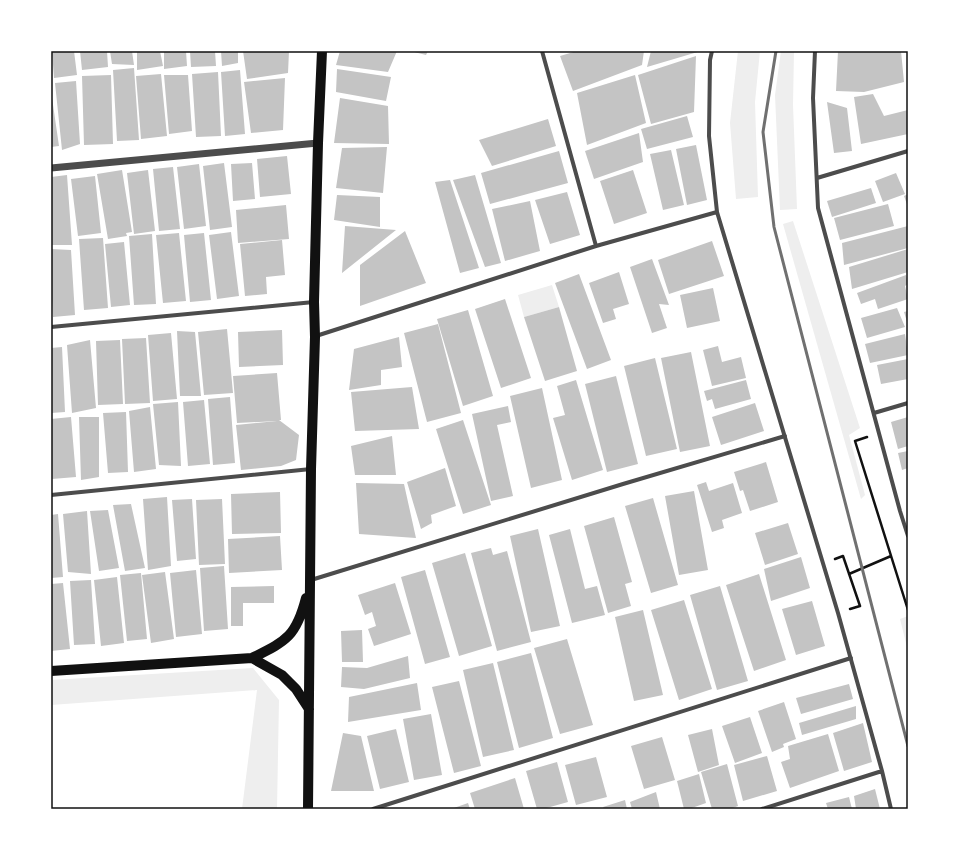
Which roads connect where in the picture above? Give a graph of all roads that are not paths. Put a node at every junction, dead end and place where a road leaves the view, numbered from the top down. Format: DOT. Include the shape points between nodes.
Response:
graph roads {
  1 [pos="322,51"];
  2 [pos="542,51"];
  3 [pos="712,51"];
  4 [pos="815,51"];
  5 [pos="318,143"];
  6 [pos="908,151"];
  7 [pos="51,168"];
  8 [pos="817,178"];
  9 [pos="717,212"];
  10 [pos="596,246"];
  11 [pos="314,302"];
  12 [pos="51,327"];
  13 [pos="315,337"];
  14 [pos="908,403"];
  15 [pos="874,413"];
  16 [pos="785,436"];
  17 [pos="311,469"];
  18 [pos="51,495"];
  19 [pos="908,536"];
  20 [pos="310,581"];
  21 [pos="252,658"];
  22 [pos="851,658"];
  23 [pos="51,670"];
  24 [pos="309,709"];
  25 [pos="882,771"];
  26 [pos="308,809"];
  27 [pos="373,809"];
  28 [pos="762,809"];
  29 [pos="891,809"];
  1 -- 5 [label="main road"];
  2 -- 10 [label="street"];
  3 -- 9 [label="street" via="709,136"];
  4 -- 8 [label="street" via="813,98"];
  5 -- 7 [label="street"];
  5 -- 11 [label="main road"];
  6 -- 8 [label="street"];
  8 -- 15 [label="street" via="818,208"];
  9 -- 10 [label="street"];
  9 -- 16 [label="street"];
  10 -- 13 [label="street"];
  11 -- 12 [label="street"];
  11 -- 13 [label="main road"];
  13 -- 17 [label="main road"];
  14 -- 15 [label="street"];
  15 -- 19 [label="street"];
  16 -- 20 [label="street"];
  16 -- 22 [label="street"];
  17 -- 18 [label="street"];
  17 -- 20 [label="main road"];
  20 -- 21 [label="main road" via="301,616 290,636"];
  20 -- 24 [label="main road"];
  21 -- 23 [label="main road"];
  21 -- 24 [label="main road" via="282,675 296,689"];
  22 -- 25 [label="street"];
  22 -- 27 [label="street"];
  24 -- 26 [label="main road"];
  25 -- 28 [label="street"];
  25 -- 29 [label="street"];
}
